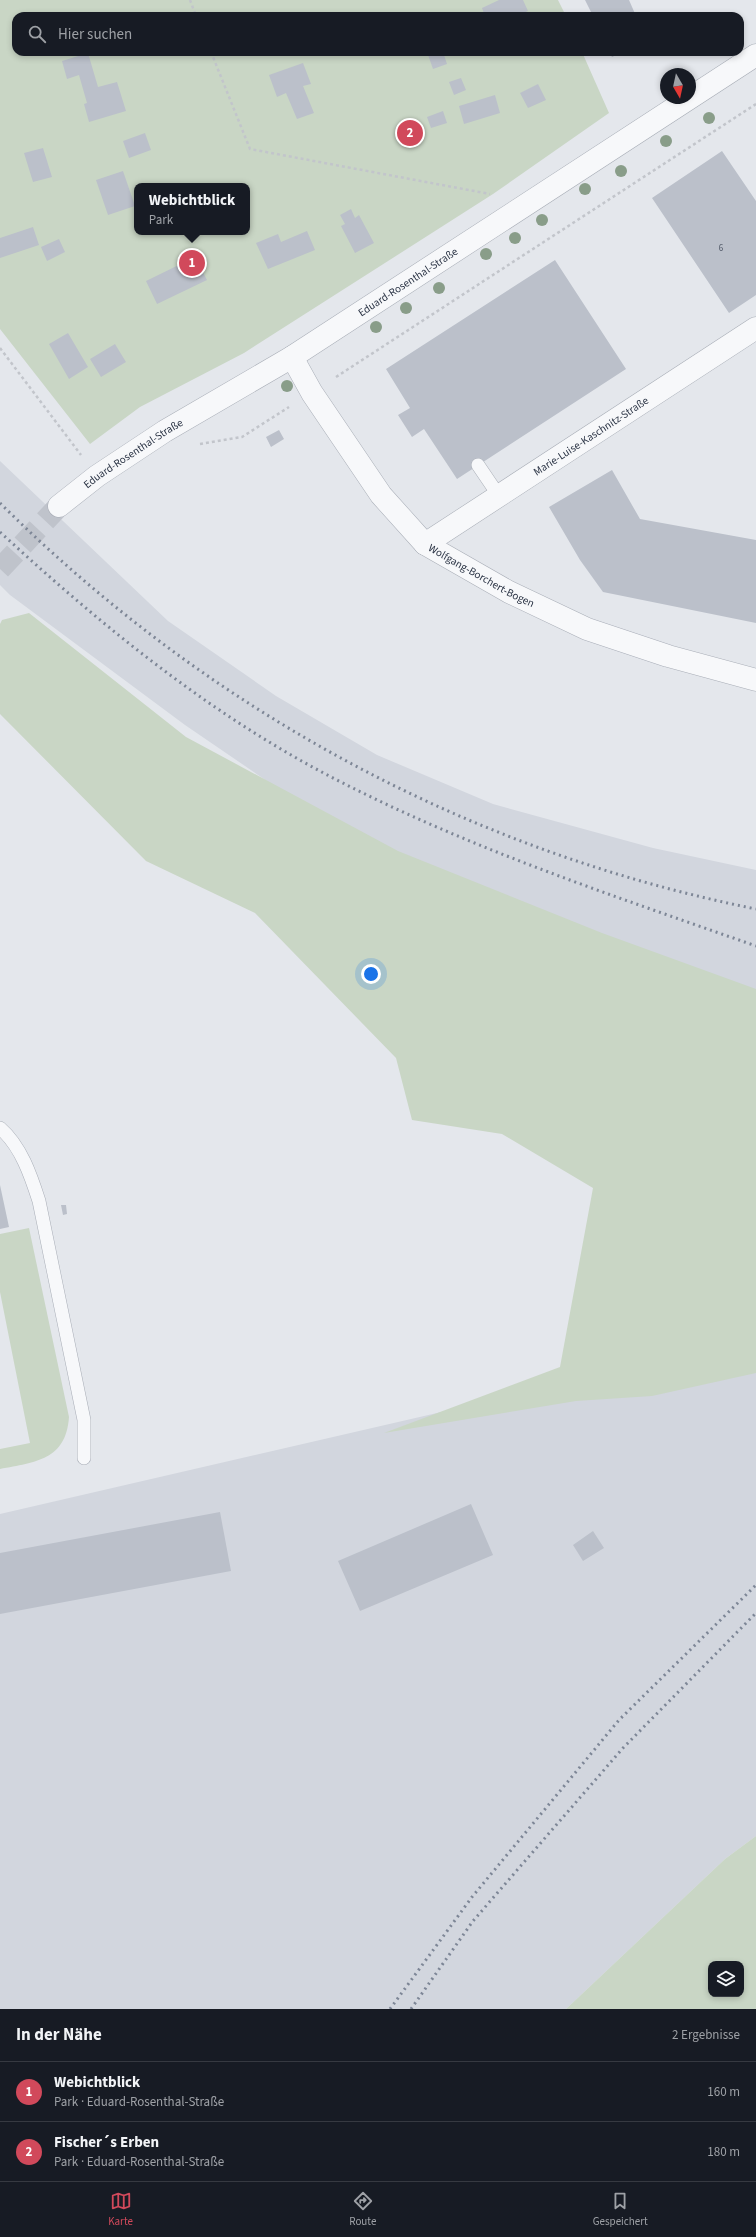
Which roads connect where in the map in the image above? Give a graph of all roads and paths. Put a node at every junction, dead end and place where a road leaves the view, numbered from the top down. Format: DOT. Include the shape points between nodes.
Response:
graph roads {
  1 [pos="190,0"];
  2 [pos="194,12"];
  3 [pos="756,55"];
  4 [pos="213,56"];
  5 [pos="756,104"];
  6 [pos="508,217"];
  7 [pos="756,328"];
  8 [pos="0,348"];
  9 [pos="292,357"];
  10 [pos="312,392"];
  11 [pos="165,431"];
  12 [pos="478,465"];
  13 [pos="98,476"];
  14 [pos="499,496"];
  15 [pos="59,506"];
  16 [pos="426,544"];
  17 [pos="756,680"];
  18 [pos="0,1128"];
  19 [pos="84,1458"];
  1 -- 2 [label="path"];
  3 -- 6 [label="street, Eduard-Rosenthal-Straße"];
  4 -- 6 [label="path" via="250,149 493,194"];
  5 -- 10 [label="path"];
  6 -- 9 [label="street, Eduard-Rosenthal-Straße"];
  7 -- 14 [label="street, Marie-Luise-Kaschnitz-Straße"];
  8 -- 13 [label="path"];
  9 -- 10 [label="street, Wolfgang-Borchert-Bogen"];
  9 -- 11 [label="street, Eduard-Rosenthal-Straße"];
  10 -- 11 [label="path" via="242,438 182,447"];
  10 -- 16 [label="street, Wolfgang-Borchert-Bogen" via="385,499"];
  11 -- 13 [label="street, Eduard-Rosenthal-Straße"];
  12 -- 14 [label="lane"];
  13 -- 15 [label="street, Eduard-Rosenthal-Straße"];
  14 -- 16 [label="street, Marie-Luise-Kaschnitz-Straße"];
  16 -- 17 [label="street, Wolfgang-Borchert-Bogen" via="509,592 587,628 668,656"];
  18 -- 19 [label="lane" via="19,1152 32,1178 39,1201 84,1420"];
}
